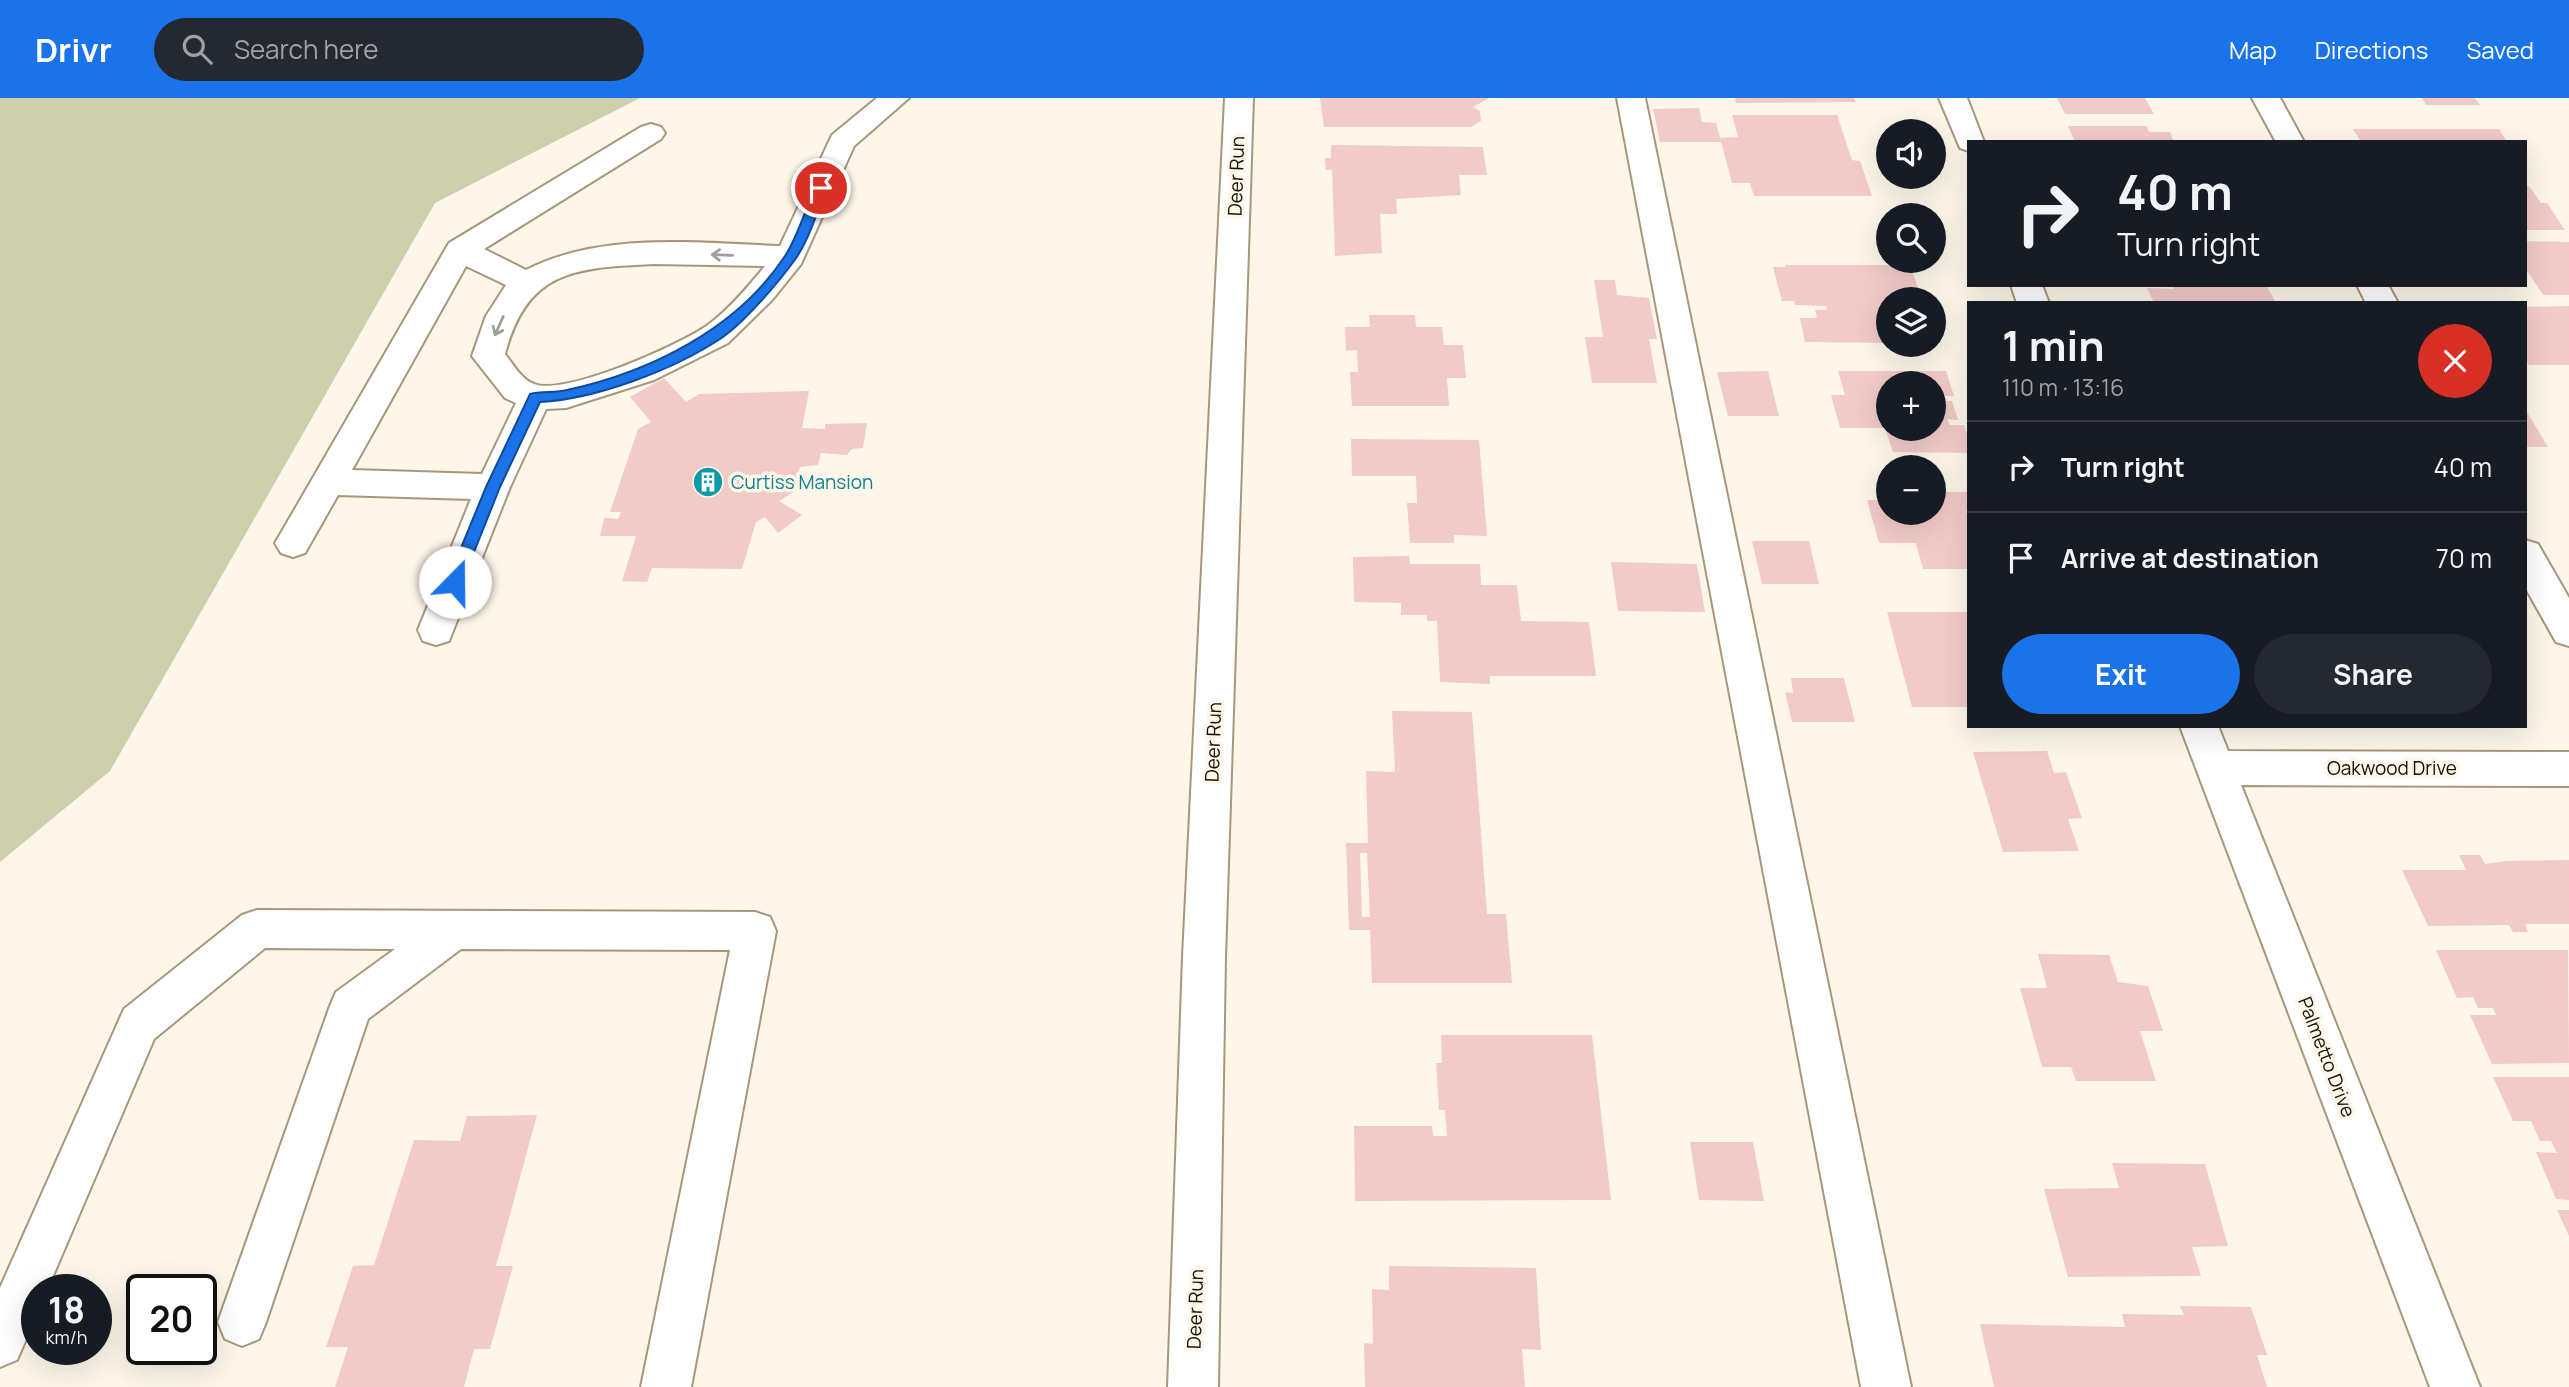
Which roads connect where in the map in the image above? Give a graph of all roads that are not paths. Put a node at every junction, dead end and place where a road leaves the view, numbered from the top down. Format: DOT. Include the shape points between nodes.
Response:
graph roads {
  1 [pos="895,98"];
  2 [pos="1239,98"];
  3 [pos="1631,98"];
  4 [pos="1953,98"];
  5 [pos="2266,98"];
  6 [pos="651,133"];
  7 [pos="1969,140"];
  8 [pos="2289,140"];
  9 [pos="460,250"];
  10 [pos="790,257"];
  11 [pos="527,283"];
  12 [pos="535,398"];
  13 [pos="328,482"];
  14 [pos="493,487"];
  15 [pos="293,543"];
  16 [pos="2527,558"];
  17 [pos="436,630"];
  18 [pos="2569,631"];
  19 [pos="2200,728"];
  20 [pos="2215,768"];
  21 [pos="2569,769"];
  22 [pos="454,930"];
  23 [pos="242,1322"];
  24 [pos="0,1343"];
  25 [pos="666,1387"];
  26 [pos="1193,1387"];
  27 [pos="1886,1387"];
  28 [pos="2455,1387"];
  1 -- 10 [label="street" via="842,141"];
  2 -- 26 [label="street, Deer Run" via="1204,957"];
  3 -- 27 [label="street"];
  4 -- 7 [label="street"];
  5 -- 8 [label="street"];
  6 -- 9 [label="street"];
  9 -- 11 [label="street"];
  9 -- 13 [label="street"];
  10 -- 11 [label="street, one-way" via="618,255 553,269"];
  10 -- 12 [label="street" via="717,335 643,372 566,396"];
  11 -- 12 [label="street, one-way" via="497,324 488,356 517,390"];
  12 -- 14 [label="street"];
  13 -- 14 [label="street"];
  13 -- 15 [label="street"];
  14 -- 17 [label="street"];
  16 -- 18 [label="street"];
  19 -- 20 [label="street, Palmetto Drive"];
  20 -- 21 [label="street, Oakwood Drive"];
  20 -- 28 [label="street, Palmetto Drive"];
  22 -- 23 [label="street" via="351,1006"];
  22 -- 24 [label="street" via="257,929 139,1024"];
  22 -- 25 [label="street" via="755,932"];
}
